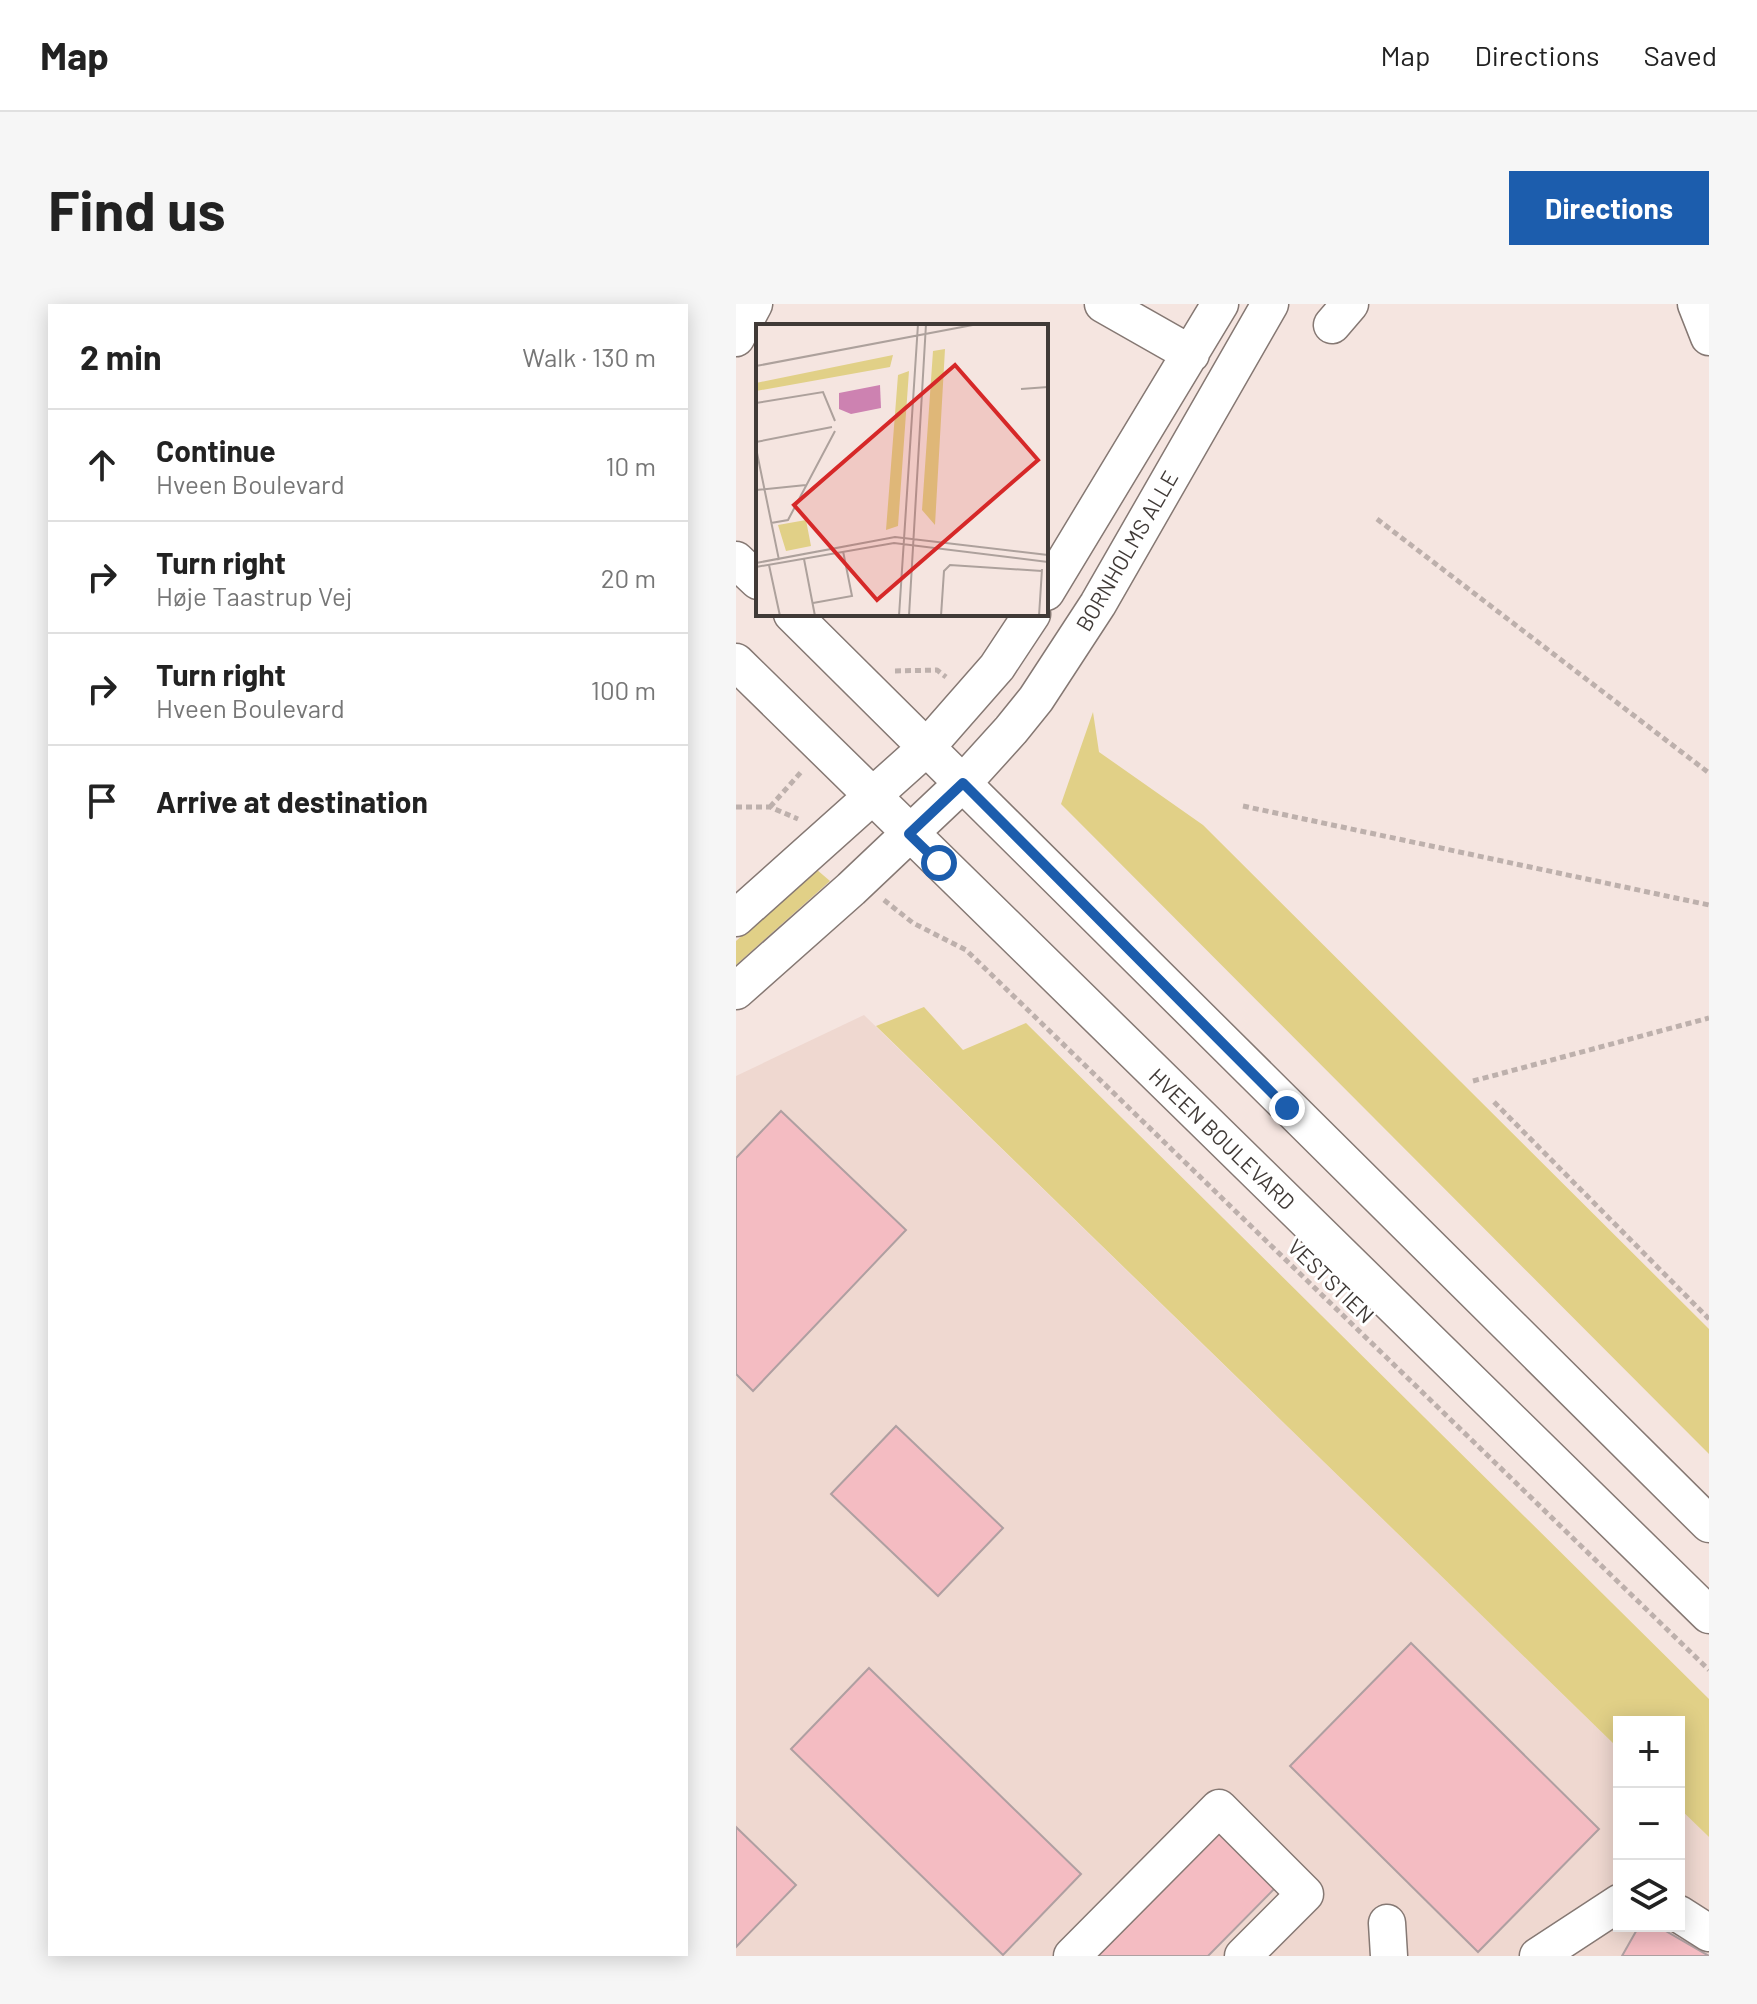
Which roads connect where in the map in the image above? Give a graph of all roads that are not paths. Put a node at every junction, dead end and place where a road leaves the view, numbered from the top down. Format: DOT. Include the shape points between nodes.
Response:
graph roads {
  1 [pos="754,304"];
  2 [pos="1103,304"];
  3 [pos="1220,304"];
  4 [pos="1270,304"];
  5 [pos="1696,304"];
  6 [pos="1709,337"];
  7 [pos="736,338"];
  8 [pos="1191,354"];
  9 [pos="736,560"];
  10 [pos="756,579"];
  11 [pos="1048,589"];
  12 [pos="794,616"];
  13 [pos="1031,616"];
  14 [pos="736,662"];
  15 [pos="926,748"];
  16 [pos="963,783"];
  17 [pos="872,797"];
  18 [pos="909,834"];
  19 [pos="736,918"];
  20 [pos="736,991"];
  21 [pos="1709,1524"];
  22 [pos="1709,1615"];
  23 [pos="1613,1907"];
  24 [pos="1685,1918"];
  25 [pos="1709,1933"];
  26 [pos="1072,1956"];
  27 [pos="1243,1956"];
  28 [pos="1538,1956"];
  1 -- 7 [label="street"];
  2 -- 8 [label="street"];
  3 -- 8 [label="street, BORNHOLMS ALLE"];
  4 -- 16 [label="street, BORNHOLMS ALLE" via="1098,604 1036,699"];
  5 -- 6 [label="street"];
  8 -- 11 [label="street, BORNHOLMS ALLE"];
  9 -- 10 [label="street"];
  12 -- 15 [label="street"];
  13 -- 15 [label="street" via="997,667"];
  14 -- 17 [label="street, HVEEN BOULEVARD"];
  15 -- 16 [label="street"];
  15 -- 17 [label="street"];
  16 -- 18 [label="street, BORNHOLMS ALLE"];
  16 -- 21 [label="street"];
  17 -- 18 [label="street, HVEEN BOULEVARD"];
  17 -- 19 [label="street"];
  18 -- 20 [label="street, BORNHOLMS ALLE"];
  18 -- 22 [label="street, HVEEN BOULEVARD"];
  23 -- 28 [label="street"];
  24 -- 25 [label="street"];
  26 -- 27 [label="street" via="1219,1808 1305,1894"];
}
